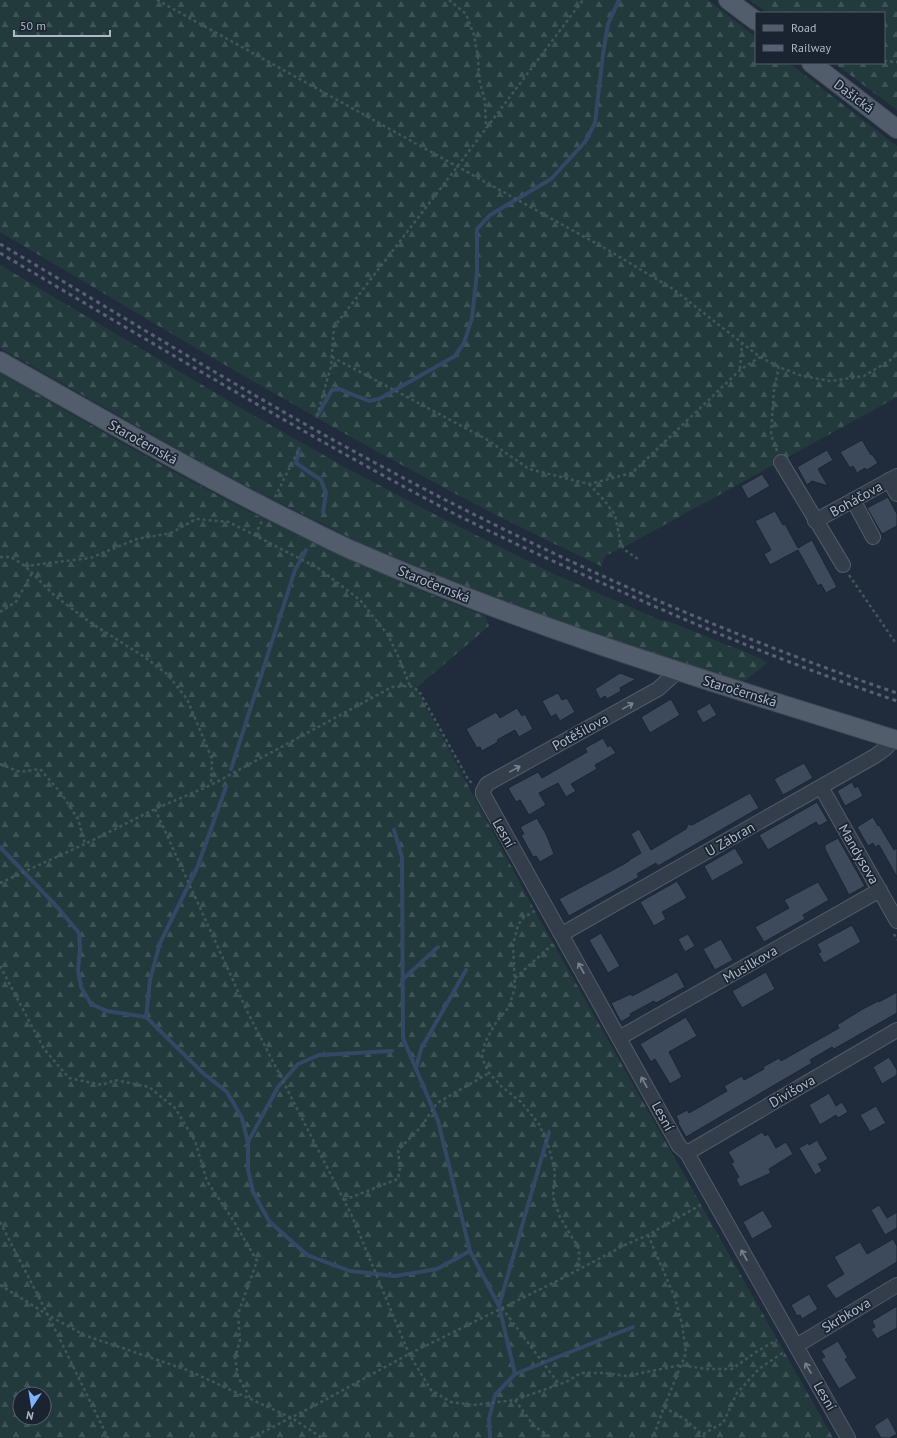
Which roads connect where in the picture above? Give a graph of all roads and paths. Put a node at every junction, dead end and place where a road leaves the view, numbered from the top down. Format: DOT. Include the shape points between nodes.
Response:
graph roads {
  1 [pos="157,0"];
  2 [pos="449,0"];
  3 [pos="583,0"];
  4 [pos="728,0"];
  5 [pos="755,20"];
  6 [pos="885,61"];
  7 [pos="897,62"];
  8 [pos="812,64"];
  9 [pos="486,129"];
  10 [pos="897,129"];
  11 [pos="457,167"];
  12 [pos="742,343"];
  13 [pos="897,354"];
  14 [pos="332,356"];
  15 [pos="760,357"];
  16 [pos="0,361"];
  17 [pos="779,367"];
  18 [pos="740,370"];
  19 [pos="317,416"];
  20 [pos="299,449"];
  21 [pos="780,462"];
  22 [pos="893,478"];
  23 [pos="589,484"];
  24 [pos="897,494"];
  25 [pos="853,500"];
  26 [pos="268,509"];
  27 [pos="815,521"];
  28 [pos="873,537"];
  29 [pos="0,556"];
  30 [pos="638,558"];
  31 [pos="25,566"];
  32 [pos="843,566"];
  33 [pos="32,574"];
  34 [pos="0,612"];
  35 [pos="895,642"];
  36 [pos="677,672"];
  37 [pos="410,686"];
  38 [pos="896,739"];
  39 [pos="0,764"];
  40 [pos="211,785"];
  41 [pos="821,787"];
  42 [pos="483,790"];
  43 [pos="155,809"];
  44 [pos="85,844"];
  45 [pos="0,883"];
  46 [pos="880,890"];
  47 [pos="535,911"];
  48 [pos="897,921"];
  49 [pos="558,939"];
  50 [pos="0,966"];
  51 [pos="515,978"];
  52 [pos="897,1030"];
  53 [pos="619,1038"];
  54 [pos="489,1073"];
  55 [pos="687,1153"];
  56 [pos="713,1198"];
  57 [pos="344,1200"];
  58 [pos="0,1222"];
  59 [pos="648,1235"];
  60 [pos="579,1269"];
  61 [pos="0,1285"];
  62 [pos="897,1285"];
  63 [pos="502,1307"];
  64 [pos="48,1315"];
  65 [pos="777,1340"];
  66 [pos="790,1349"];
  67 [pos="409,1354"];
  68 [pos="681,1365"];
  69 [pos="560,1384"];
  70 [pos="251,1399"];
  71 [pos="515,1400"];
  72 [pos="664,1407"];
  73 [pos="292,1418"];
  74 [pos="703,1434"];
  75 [pos="108,1438"];
  76 [pos="251,1438"];
  77 [pos="322,1438"];
  78 [pos="552,1438"];
  79 [pos="653,1438"];
  80 [pos="706,1438"];
  81 [pos="848,1438"];
  1 -- 11 [label="path"];
  2 -- 9 [label="path" via="466,14 474,35 479,79 485,101"];
  3 -- 9 [label="path"];
  4 -- 5 [label="main road"];
  6 -- 7 [label="path"];
  8 -- 10 [label="main road, Dašická"];
  9 -- 11 [label="path"];
  11 -- 12 [label="path" via="673,289"];
  11 -- 14 [label="path" via="334,327"];
  12 -- 15 [label="path"];
  12 -- 18 [label="path"];
  13 -- 17 [label="path" via="864,376 832,381 802,376"];
  14 -- 19 [label="path"];
  14 -- 23 [label="path" via="486,439 529,469"];
  15 -- 17 [label="path"];
  15 -- 18 [label="path"];
  16 -- 26 [label="main road, Staročernská"];
  17 -- 21 [label="path" via="774,389 771,435"];
  18 -- 23 [label="path" via="632,473"];
  20 -- 26 [label="path"];
  21 -- 27 [label="street"];
  22 -- 24 [label="street"];
  22 -- 25 [label="street, Boháčova"];
  23 -- 30 [label="path" via="616,515 621,545"];
  25 -- 27 [label="street, Boháčova"];
  25 -- 28 [label="street"];
  26 -- 36 [label="main road, Staročernská" via="352,550 450,591"];
  27 -- 32 [label="street"];
  29 -- 31 [label="path" via="12,557"];
  31 -- 33 [label="path"];
  31 -- 37 [label="path" via="90,558 137,539 172,532 196,519 229,522 318,568 360,600 388,635"];
  32 -- 35 [label="path"];
  33 -- 34 [label="path" via="16,602"];
  33 -- 40 [label="path" via="55,596 91,623 168,675 187,699 212,759"];
  36 -- 38 [label="main road, Staročernská"];
  42 -- 36 [label="street, Potěšilova, one-way" via="488,784 658,689"];
  37 -- 40 [label="path" via="392,687"];
  37 -- 42 [label="path" via="420,691 469,781"];
  38 -- 41 [label="street, U Zábran" via="875,756"];
  39 -- 44 [label="path" via="20,772 40,769 78,819"];
  40 -- 43 [label="path"];
  41 -- 46 [label="street, Mandysova"];
  41 -- 49 [label="street, U Zábran"];
  42 -- 49 [label="street, Lesní" via="484,798"];
  43 -- 44 [label="path"];
  43 -- 57 [label="path" via="247,1011"];
  44 -- 45 [label="path"];
  46 -- 48 [label="street, Mandysova"];
  46 -- 53 [label="street, Musílkova"];
  47 -- 51 [label="path" via="524,917 518,925 513,945"];
  49 -- 51 [label="path"];
  53 -- 49 [label="street, Lesní, one-way"];
  50 -- 70 [label="path" via="44,1049 69,1078 102,1085 116,1080 149,1087 175,1108 196,1141 207,1181 257,1261 238,1314 240,1340 235,1358 238,1377"];
  51 -- 54 [label="path" via="516,987 509,1007 485,1042 482,1058"];
  52 -- 55 [label="street, Divišova"];
  55 -- 53 [label="street, Lesní, one-way" via="679,1146"];
  54 -- 57 [label="path" via="437,1103 421,1127 398,1150 398,1179"];
  54 -- 60 [label="path" via="521,1102 539,1124 555,1172 553,1197 560,1217 579,1249"];
  55 -- 56 [label="street, Lesní"];
  56 -- 59 [label="path"];
  66 -- 56 [label="street, Lesní, one-way"];
  57 -- 67 [label="path"];
  58 -- 64 [label="path"];
  59 -- 60 [label="path"];
  59 -- 68 [label="path" via="675,1298 682,1324 686,1353"];
  60 -- 63 [label="path"];
  61 -- 64 [label="path"];
  62 -- 66 [label="street, Skrbkova"];
  63 -- 67 [label="path"];
  63 -- 69 [label="path"];
  64 -- 70 [label="path" via="84,1335 187,1370"];
  64 -- 75 [label="path"];
  65 -- 68 [label="path" via="732,1369 706,1369"];
  66 -- 74 [label="path" via="760,1368 737,1393 723,1423"];
  81 -- 66 [label="street, Lesní, one-way"];
  67 -- 71 [label="path" via="431,1390 451,1402 473,1405"];
  67 -- 73 [label="path"];
  68 -- 69 [label="path" via="627,1376 581,1372"];
  68 -- 72 [label="path"];
  69 -- 71 [label="path"];
  70 -- 73 [label="path"];
  71 -- 78 [label="path" via="534,1426"];
  72 -- 74 [label="path"];
  72 -- 79 [label="path"];
  73 -- 76 [label="path"];
  73 -- 77 [label="path"];
  74 -- 80 [label="path"];
}
